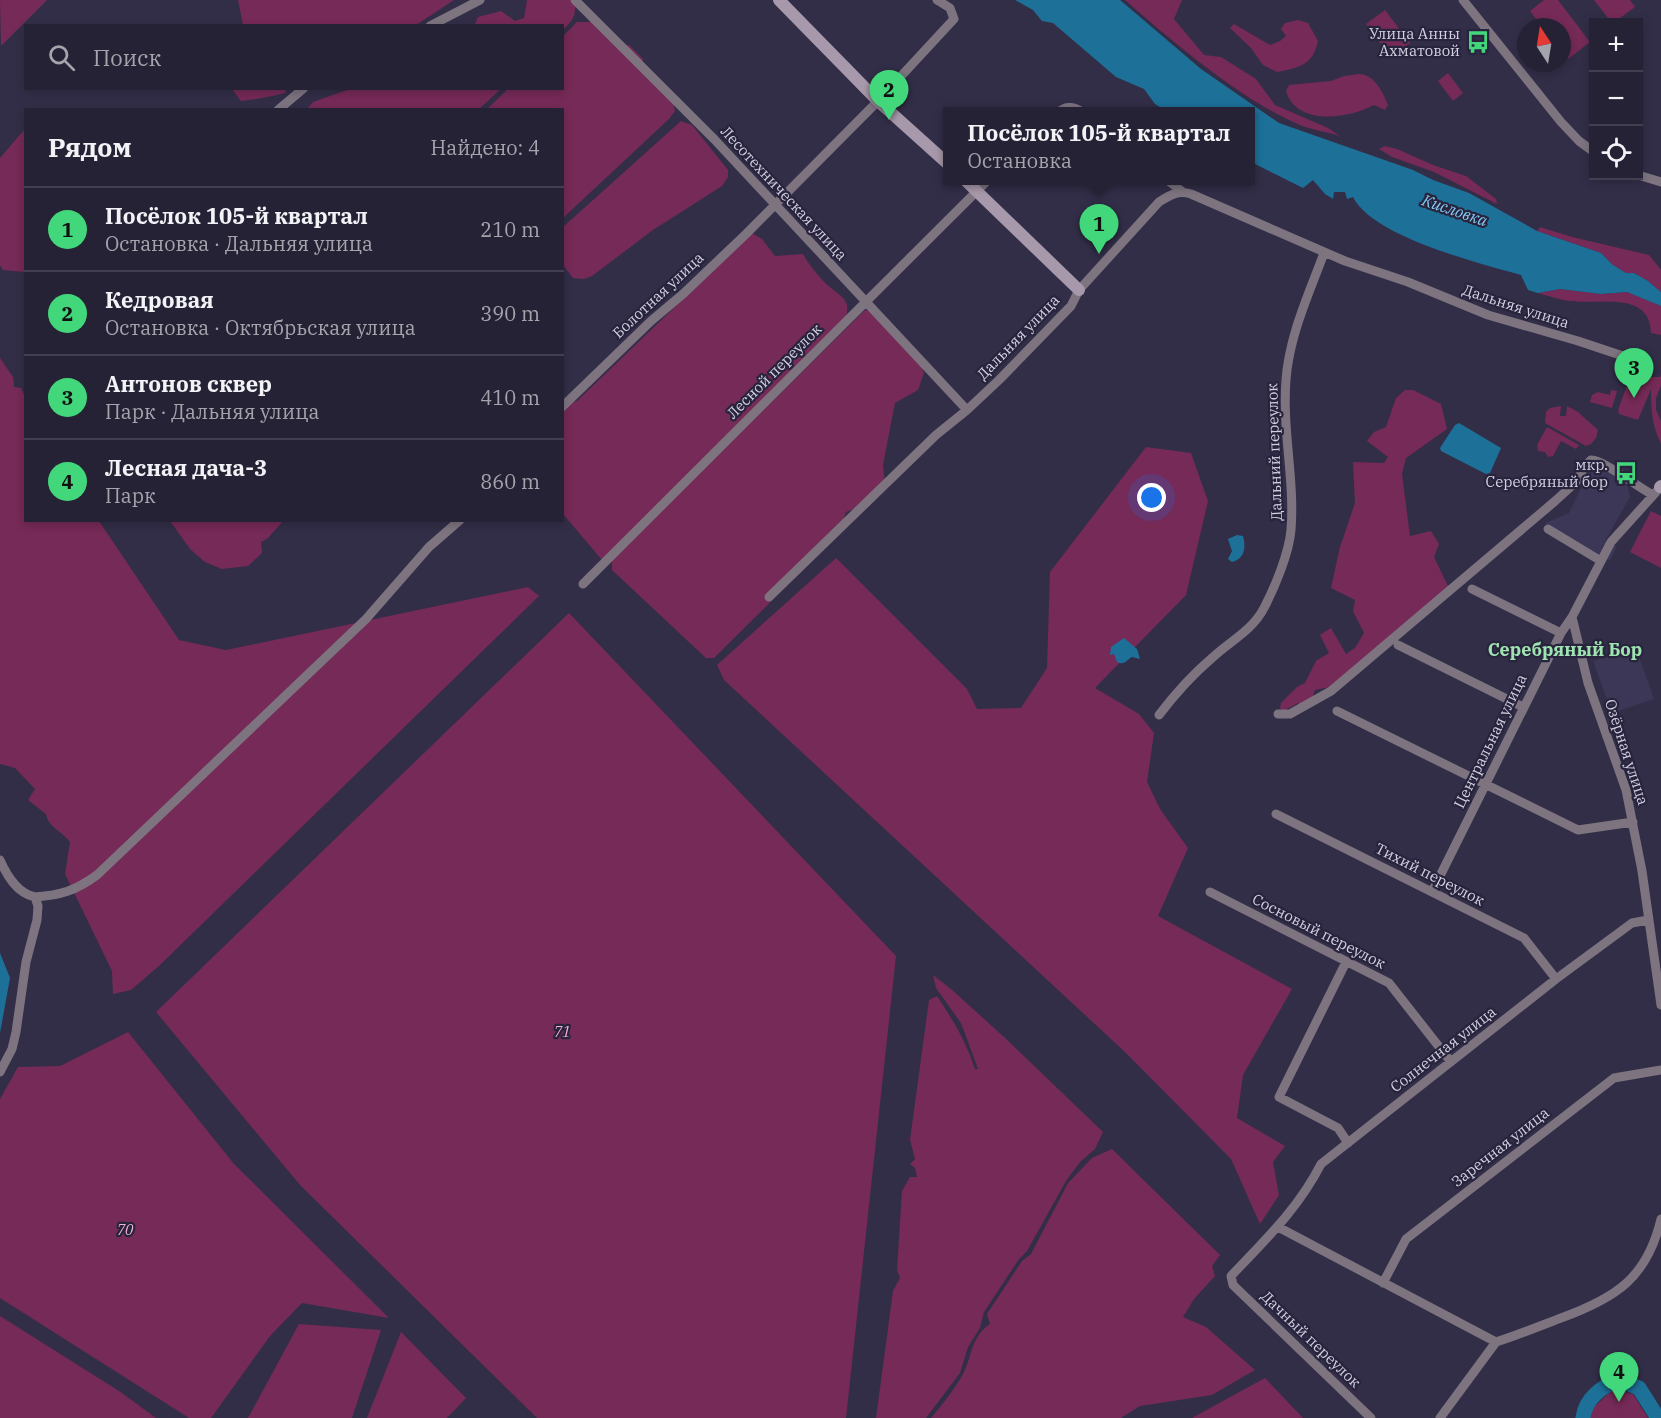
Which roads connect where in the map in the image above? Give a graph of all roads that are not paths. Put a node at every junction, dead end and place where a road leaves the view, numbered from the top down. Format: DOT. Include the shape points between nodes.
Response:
graph roads {
  1 [pos="480,0"];
  2 [pos="574,0"];
  3 [pos="779,0"];
  4 [pos="937,0"];
  5 [pos="1463,0"];
  6 [pos="434,24"];
  7 [pos="302,90"];
  8 [pos="878,101"];
  9 [pos="280,108"];
  10 [pos="1589,149"];
  11 [pos="943,160"];
  12 [pos="1643,177"];
  13 [pos="1661,182"];
  14 [pos="970,185"];
  15 [pos="983,185"];
  16 [pos="1174,185"];
  17 [pos="977,192"];
  18 [pos="1183,192"];
  19 [pos="774,205"];
  20 [pos="1324,253"];
  21 [pos="1079,290"];
  22 [pos="865,302"];
  23 [pos="1648,368"];
  24 [pos="564,405"];
  25 [pos="967,410"];
  26 [pos="1658,489"];
  27 [pos="458,522"];
  28 [pos="1548,529"];
  29 [pos="1601,561"];
  30 [pos="583,584"];
  31 [pos="1472,589"];
  32 [pos="769,597"];
  33 [pos="1572,617"];
  34 [pos="1561,633"];
  35 [pos="1398,645"];
  36 [pos="1523,707"];
  37 [pos="1337,711"];
  38 [pos="1278,714"];
  39 [pos="1159,715"];
  40 [pos="1486,784"];
  41 [pos="1276,814"];
  42 [pos="1633,822"];
  43 [pos="0,860"];
  44 [pos="1210,892"];
  45 [pos="1432,892"];
  46 [pos="35,897"];
  47 [pos="1648,920"];
  48 [pos="1346,962"];
  49 [pos="1557,979"];
  50 [pos="1661,1005"];
  51 [pos="1450,1062"];
  52 [pos="1661,1070"];
  53 [pos="0,1072"];
  54 [pos="1348,1143"];
  55 [pos="1661,1219"];
  56 [pos="1278,1227"];
  57 [pos="1231,1280"];
  58 [pos="1383,1282"];
  59 [pos="1496,1342"];
  60 [pos="1371,1418"];
  61 [pos="1440,1418"];
  1 -- 6 [label="street"];
  2 -- 19 [label="street, Лесотехническая улица" via="714,139"];
  3 -- 8 [label="street"];
  4 -- 8 [label="street, Болотная улица" via="950,8 954,19"];
  5 -- 10 [label="street" via="1561,122"];
  7 -- 9 [label="street"];
  8 -- 11 [label="street"];
  8 -- 19 [label="street, Болотная улица"];
  12 -- 13 [label="street"];
  14 -- 17 [label="street"];
  15 -- 17 [label="street, Лесной переулок"];
  16 -- 18 [label="street"];
  17 -- 21 [label="street"];
  17 -- 22 [label="street, Лесной переулок"];
  18 -- 20 [label="street, Дальняя улица"];
  18 -- 21 [label="street, Дальняя улица" via="1159,202"];
  19 -- 22 [label="street, Лесотехническая улица"];
  19 -- 24 [label="street, Болотная улица"];
  20 -- 23 [label="street, Дальняя улица" via="1488,315 1578,341"];
  20 -- 39 [label="street, Дальний переулок" via="1289,351 1285,410 1291,530 1287,553 1264,609 1244,634 1182,686"];
  21 -- 25 [label="street, Дальняя улица" via="1071,306"];
  22 -- 25 [label="street, Лесотехническая улица"];
  22 -- 30 [label="street, Лесной переулок"];
  25 -- 32 [label="street, Дальняя улица" via="936,435"];
  26 -- 29 [label="street, Центральная улица" via="1619,531"];
  26 -- 38 [label="street" via="1623,476 1598,460 1588,462 1576,482 1554,502 1331,691 1290,714"];
  27 -- 46 [label="street" via="429,547 366,619 97,875 59,895"];
  28 -- 29 [label="street"];
  29 -- 33 [label="street, Центральная улица"];
  31 -- 34 [label="street"];
  33 -- 34 [label="street, Центральная улица"];
  33 -- 42 [label="street, Озёрная улица" via="1588,683 1626,790"];
  34 -- 36 [label="street, Центральная улица"];
  35 -- 36 [label="street"];
  36 -- 40 [label="street, Центральная улица"];
  37 -- 40 [label="street"];
  40 -- 42 [label="street" via="1578,830"];
  40 -- 45 [label="street, Центральная улица"];
  41 -- 45 [label="street, Тихий переулок"];
  42 -- 47 [label="street, Озёрная улица"];
  43 -- 46 [label="street" via="17,888"];
  44 -- 48 [label="street, Сосновый переулок"];
  45 -- 49 [label="street, Тихий переулок" via="1524,938"];
  46 -- 53 [label="street" via="37,920 26,962 16,1032"];
  47 -- 49 [label="street, Солнечная улица" via="1632,923"];
  47 -- 50 [label="street, Озёрная улица"];
  48 -- 51 [label="street, Сосновый переулок" via="1389,983"];
  48 -- 54 [label="street" via="1279,1097 1338,1128"];
  49 -- 51 [label="street, Солнечная улица"];
  51 -- 54 [label="street, Солнечная улица"];
  52 -- 58 [label="street, Заречная улица" via="1614,1078 1406,1239"];
  54 -- 56 [label="street, Солнечная улица" via="1321,1164 1308,1190"];
  55 -- 59 [label="street" via="1644,1262 1618,1291 1588,1308"];
  56 -- 57 [label="street, Солнечная улица"];
  56 -- 58 [label="street"];
  57 -- 60 [label="street, Дачный переулок"];
  58 -- 59 [label="street"];
  59 -- 61 [label="street"];
}
